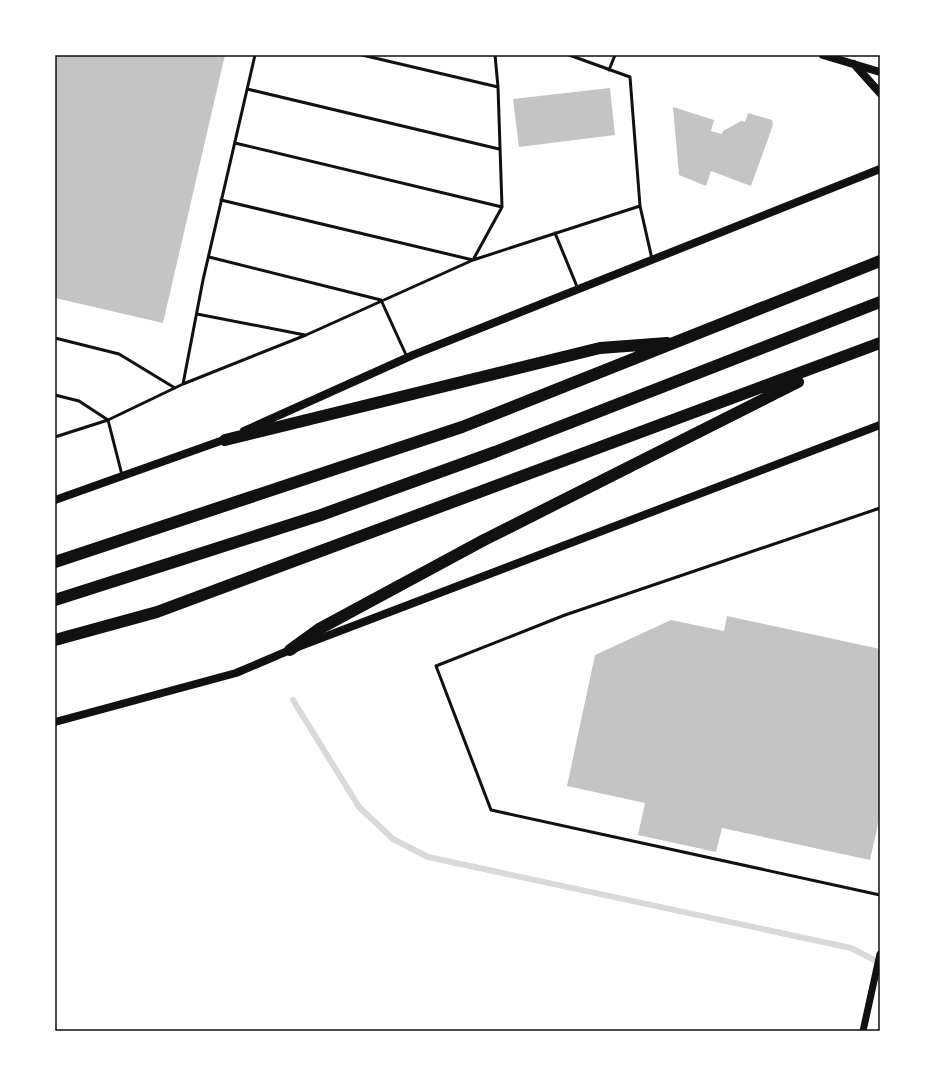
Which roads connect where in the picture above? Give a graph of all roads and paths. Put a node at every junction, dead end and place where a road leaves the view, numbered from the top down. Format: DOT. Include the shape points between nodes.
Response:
graph roads {
  1 [pos="255,55"];
  2 [pos="362,55"];
  3 [pos="494,55"];
  4 [pos="569,55"];
  5 [pos="615,55"];
  6 [pos="823,55"];
  7 [pos="854,64"];
  8 [pos="609,70"];
  9 [pos="880,72"];
  10 [pos="498,87"];
  11 [pos="247,89"];
  12 [pos="880,93"];
  13 [pos="235,143"];
  14 [pos="499,148"];
  15 [pos="880,169"];
  16 [pos="221,200"];
  17 [pos="640,206"];
  18 [pos="502,207"];
  19 [pos="555,233"];
  20 [pos="209,258"];
  21 [pos="473,260"];
  22 [pos="652,260"];
  23 [pos="880,262"];
  24 [pos="578,290"];
  25 [pos="381,300"];
  26 [pos="880,302"];
  27 [pos="197,314"];
  28 [pos="306,335"];
  29 [pos="55,338"];
  30 [pos="680,342"];
  31 [pos="880,343"];
  32 [pos="851,355"];
  33 [pos="408,357"];
  34 [pos="183,384"];
  35 [pos="175,388"];
  36 [pos="55,396"];
  37 [pos="108,420"];
  38 [pos="880,425"];
  39 [pos="55,437"];
  40 [pos="225,440"];
  41 [pos="123,477"];
  42 [pos="55,500"];
  43 [pos="880,508"];
  44 [pos="55,562"];
  45 [pos="55,600"];
  46 [pos="55,640"];
  47 [pos="290,650"];
  48 [pos="55,722"];
  49 [pos="880,895"];
  50 [pos="880,954"];
  51 [pos="863,1031"];
  1 -- 11 [label="lane"];
  2 -- 10 [label="lane"];
  3 -- 10 [label="lane"];
  4 -- 8 [label="lane"];
  5 -- 8 [label="lane"];
  6 -- 7 [label="main road"];
  7 -- 9 [label="main road"];
  7 -- 12 [label="main road"];
  8 -- 17 [label="lane" via="630,78"];
  10 -- 14 [label="lane"];
  11 -- 13 [label="lane"];
  11 -- 14 [label="lane"];
  13 -- 16 [label="lane"];
  13 -- 18 [label="lane"];
  14 -- 18 [label="lane"];
  15 -- 22 [label="main road"];
  16 -- 20 [label="lane"];
  16 -- 21 [label="lane"];
  17 -- 19 [label="lane"];
  17 -- 22 [label="lane"];
  18 -- 21 [label="lane"];
  19 -- 21 [label="lane"];
  19 -- 24 [label="lane"];
  20 -- 25 [label="lane"];
  20 -- 27 [label="lane"];
  21 -- 25 [label="lane"];
  22 -- 24 [label="main road"];
  23 -- 30 [label="highway"];
  24 -- 33 [label="main road"];
  25 -- 28 [label="lane"];
  25 -- 33 [label="lane"];
  26 -- 45 [label="highway" via="495,452 328,513"];
  27 -- 28 [label="lane"];
  27 -- 34 [label="lane"];
  28 -- 34 [label="lane"];
  29 -- 35 [label="lane" via="119,354"];
  30 -- 40 [label="highway" via="600,348"];
  30 -- 44 [label="highway" via="462,427"];
  31 -- 32 [label="highway"];
  32 -- 46 [label="highway" via="158,612"];
  32 -- 47 [label="highway" via="484,540 319,629"];
  33 -- 40 [label="main road"];
  34 -- 35 [label="lane"];
  35 -- 37 [label="lane"];
  36 -- 37 [label="lane" via="79,401"];
  37 -- 39 [label="lane"];
  37 -- 41 [label="lane"];
  38 -- 47 [label="main road"];
  40 -- 41 [label="main road"];
  41 -- 42 [label="main road"];
  43 -- 49 [label="lane" via="565,615 436,666 491,810"];
  47 -- 48 [label="main road" via="236,673"];
  50 -- 51 [label="street"];
}
